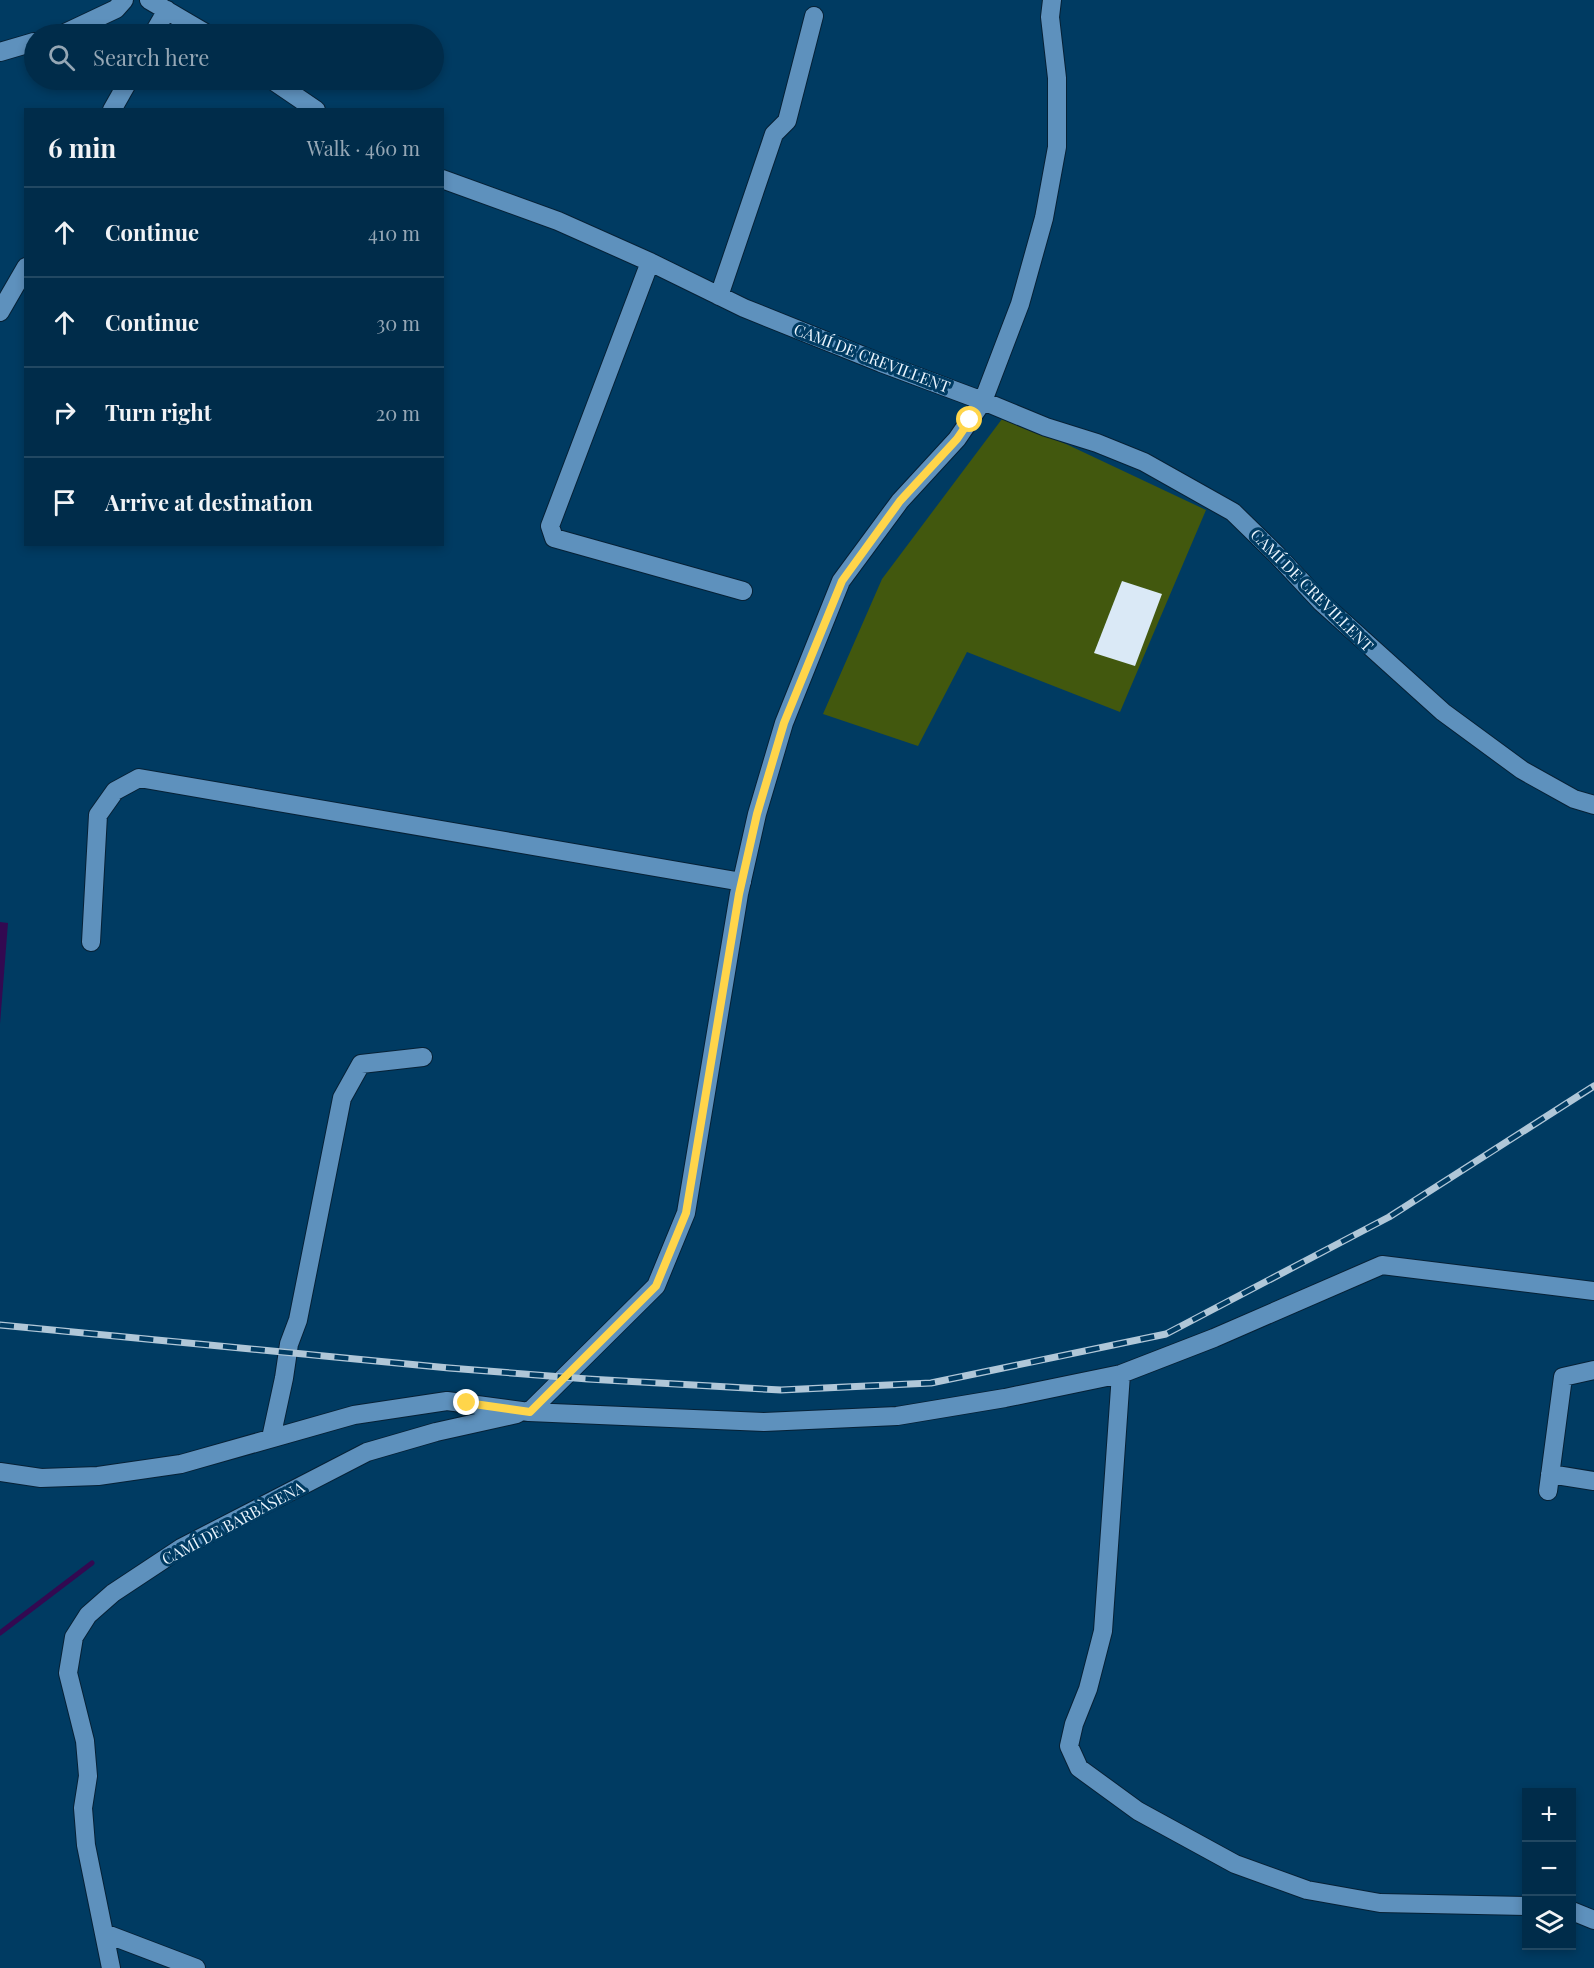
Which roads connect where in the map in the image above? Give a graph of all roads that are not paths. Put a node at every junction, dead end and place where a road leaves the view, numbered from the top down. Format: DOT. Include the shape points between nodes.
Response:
graph roads {
  1 [pos="124,0"];
  2 [pos="1052,0"];
  3 [pos="159,4"];
  4 [pos="814,16"];
  5 [pos="84,24"];
  6 [pos="155,24"];
  7 [pos="191,24"];
  8 [pos="24,45"];
  9 [pos="0,52"];
  10 [pos="123,90"];
  11 [pos="287,90"];
  12 [pos="113,108"];
  13 [pos="313,108"];
  14 [pos="444,180"];
  15 [pos="650,262"];
  16 [pos="24,270"];
  17 [pos="719,296"];
  18 [pos="0,312"];
  19 [pos="983,401"];
  20 [pos="743,591"];
  21 [pos="1594,805"];
  22 [pos="742,882"];
  23 [pos="91,942"];
  24 [pos="423,1057"];
  25 [pos="1594,1291"];
  26 [pos="1594,1370"];
  27 [pos="1121,1374"];
  28 [pos="530,1412"];
  29 [pos="271,1438"];
  30 [pos="0,1472"];
  31 [pos="1594,1481"];
  32 [pos="1522,1906"];
  33 [pos="1576,1913"];
  34 [pos="1594,1920"];
  35 [pos="104,1932"];
  36 [pos="111,1968"];
  37 [pos="196,1968"];
  1 -- 5 [label="street" via="116,9"];
  2 -- 19 [label="street" via="1057,147 1044,218 1020,304"];
  3 -- 6 [label="street"];
  3 -- 7 [label="street"];
  4 -- 17 [label="street" via="787,121 774,134"];
  8 -- 9 [label="street"];
  10 -- 12 [label="street"];
  11 -- 13 [label="street"];
  14 -- 15 [label="street, CAMÍ DE CREVILLENT" via="558,221"];
  15 -- 17 [label="street, CAMÍ DE CREVILLENT"];
  15 -- 20 [label="street" via="550,526 554,538"];
  16 -- 18 [label="street"];
  17 -- 19 [label="street, CAMÍ DE CREVILLENT"];
  19 -- 21 [label="street, CAMÍ DE CREVILLENT" via="1144,462 1233,512 1321,602 1443,712 1522,770 1574,799"];
  19 -- 22 [label="street" via="957,439 900,501 842,581 784,723"];
  22 -- 23 [label="street" via="140,778 115,791 98,815"];
  22 -- 28 [label="street" via="686,1213 656,1286"];
  24 -- 29 [label="street" via="361,1064 342,1098"];
  25 -- 27 [label="street" via="1382,1265"];
  26 -- 31 [label="street" via="1563,1377 1549,1482"];
  27 -- 28 [label="street" via="897,1416 764,1422"];
  27 -- 32 [label="street" via="1103,1631 1069,1746 1079,1768 1138,1811 1235,1864 1307,1890 1380,1904"];
  28 -- 29 [label="street" via="447,1401 354,1415"];
  28 -- 35 [label="street, CAMÍ DE BARBÀSENA" via="367,1452 181,1548 113,1593 88,1615 74,1637 68,1673 85,1741 86,1845"];
  29 -- 30 [label="street" via="181,1464 98,1476 42,1478"];
  33 -- 34 [label="street"];
  35 -- 36 [label="street, CAMÍ DE BARBÀSENA"];
  35 -- 37 [label="street"];
}
